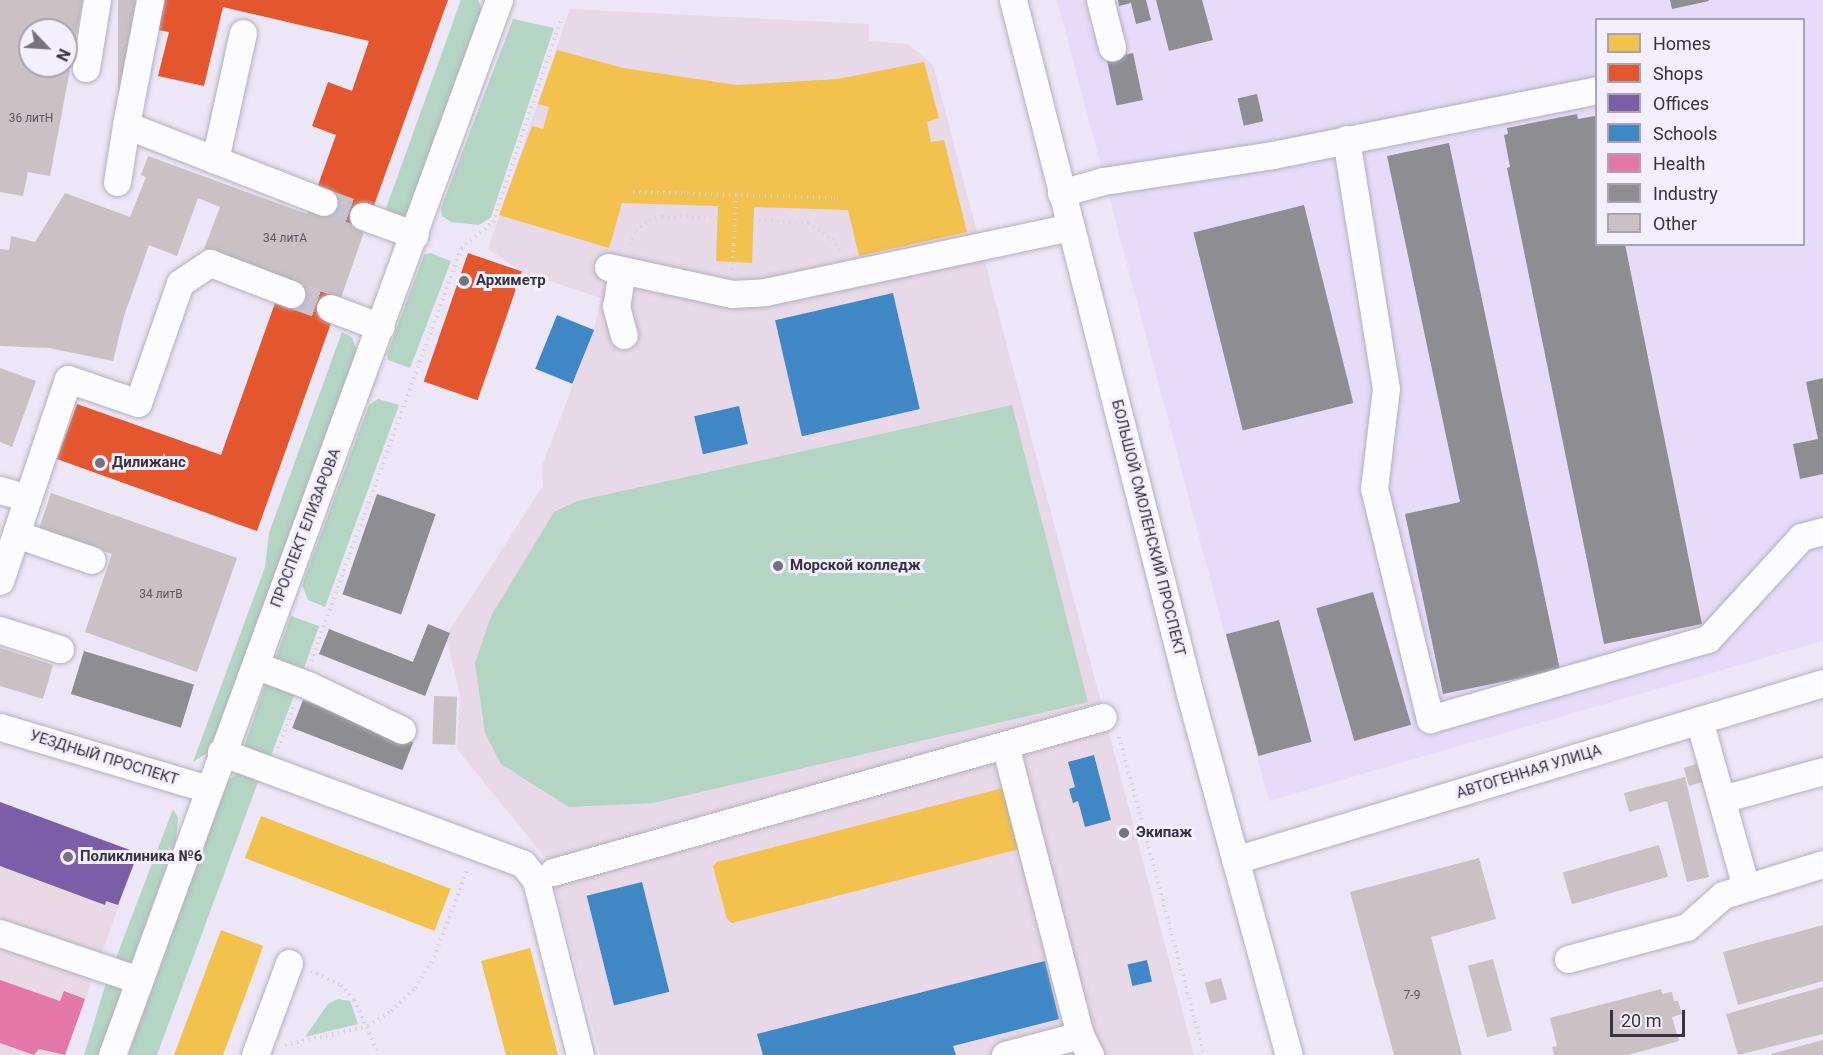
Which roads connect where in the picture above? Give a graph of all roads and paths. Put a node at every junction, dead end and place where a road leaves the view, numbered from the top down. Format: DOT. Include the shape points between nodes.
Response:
graph roads {
  1 [pos="97,0"];
  2 [pos="150,0"];
  3 [pos="499,0"];
  4 [pos="1013,0"];
  5 [pos="1100,0"];
  6 [pos="561,18"];
  7 [pos="243,33"];
  8 [pos="1112,47"];
  9 [pos="86,68"];
  10 [pos="1595,90"];
  11 [pos="126,125"];
  12 [pos="1346,139"];
  13 [pos="214,160"];
  14 [pos="117,182"];
  15 [pos="633,192"];
  16 [pos="1061,193"];
  17 [pos="736,195"];
  18 [pos="839,198"];
  19 [pos="324,202"];
  20 [pos="363,216"];
  21 [pos="717,219"];
  22 [pos="753,220"];
  23 [pos="1070,227"];
  24 [pos="415,235"];
  25 [pos="734,262"];
  26 [pos="615,269"];
  27 [pos="848,275"];
  28 [pos="291,294"];
  29 [pos="330,308"];
  30 [pos="381,327"];
  31 [pos="624,335"];
  32 [pos="0,490"];
  33 [pos="28,498"];
  34 [pos="1823,531"];
  35 [pos="16,534"];
  36 [pos="92,560"];
  37 [pos="0,582"];
  38 [pos="0,630"];
  39 [pos="60,649"];
  40 [pos="255,665"];
  41 [pos="303,683"];
  42 [pos="1823,683"];
  43 [pos="1103,717"];
  44 [pos="1699,720"];
  45 [pos="0,727"];
  46 [pos="402,730"];
  47 [pos="1121,743"];
  48 [pos="1005,745"];
  49 [pos="221,752"];
  50 [pos="270,770"];
  51 [pos="1823,771"];
  52 [pos="208,789"];
  53 [pos="1722,799"];
  54 [pos="477,845"];
  55 [pos="1235,860"];
  56 [pos="1823,864"];
  57 [pos="553,872"];
  58 [pos="1746,887"];
  59 [pos="0,933"];
  60 [pos="1568,959"];
  61 [pos="289,963"];
  62 [pos="139,980"];
  63 [pos="368,1026"];
  64 [pos="1085,1045"];
  65 [pos="265,1048"];
  66 [pos="112,1055"];
  67 [pos="379,1055"];
  68 [pos="580,1055"];
  69 [pos="1005,1055"];
  70 [pos="1204,1055"];
  71 [pos="1289,1055"];
  1 -- 9 [label="street"];
  2 -- 11 [label="street"];
  3 -- 24 [label="street, ПРОСПЕКТ ЕЛИЗАРОВА"];
  4 -- 16 [label="street, БОЛЬШОЙ СМОЛЕНСКИЙ ПРОСПЕКТ"];
  5 -- 8 [label="street"];
  6 -- 41 [label="path" via="493,222 461,248"];
  7 -- 13 [label="street"];
  10 -- 12 [label="street"];
  11 -- 13 [label="street"];
  11 -- 14 [label="street"];
  12 -- 16 [label="street" via="1272,155 1103,181"];
  12 -- 34 [label="street" via="1386,388 1374,488 1430,719 1708,639 1801,537"];
  13 -- 19 [label="street"];
  15 -- 17 [label="path"];
  16 -- 23 [label="street, БОЛЬШОЙ СМОЛЕНСКИЙ ПРОСПЕКТ"];
  17 -- 18 [label="path"];
  17 -- 25 [label="path, bridge"];
  20 -- 24 [label="street"];
  21 -- 26 [label="path" via="662,216 649,220 636,231"];
  22 -- 27 [label="path" via="808,223 821,229 839,248"];
  23 -- 27 [label="street"];
  23 -- 55 [label="street, БОЛЬШОЙ СМОЛЕНСКИЙ ПРОСПЕКТ"];
  24 -- 30 [label="street, ПРОСПЕКТ ЕЛИЗАРОВА"];
  26 -- 27 [label="street" via="732,294 765,292"];
  26 -- 31 [label="street" via="616,306"];
  28 -- 33 [label="street" via="210,263 180,283 138,403 68,379"];
  29 -- 30 [label="street"];
  30 -- 40 [label="street, ПРОСПЕКТ ЕЛИЗАРОВА"];
  32 -- 33 [label="street"];
  33 -- 35 [label="street"];
  35 -- 36 [label="street"];
  35 -- 37 [label="street"];
  38 -- 39 [label="street"];
  40 -- 41 [label="street"];
  40 -- 49 [label="street, ПРОСПЕКТ ЕЛИЗАРОВА"];
  41 -- 46 [label="street"];
  41 -- 50 [label="path"];
  42 -- 44 [label="street, АВТОГЕННАЯ УЛИЦА"];
  43 -- 48 [label="street"];
  44 -- 53 [label="street"];
  44 -- 55 [label="street, АВТОГЕННАЯ УЛИЦА"];
  45 -- 52 [label="street, УЕЗДНЫЙ ПРОСПЕКТ"];
  47 -- 70 [label="path"];
  48 -- 57 [label="street"];
  48 -- 64 [label="street"];
  49 -- 50 [label="street"];
  49 -- 52 [label="street, ПРОСПЕКТ ЕЛИЗАРОВА"];
  50 -- 54 [label="street"];
  51 -- 53 [label="street"];
  52 -- 62 [label="street, ПРОСПЕКТ ЕЛИЗАРОВА"];
  53 -- 58 [label="street"];
  54 -- 63 [label="path" via="434,957 415,988"];
  54 -- 68 [label="street" via="523,864 536,880"];
  55 -- 71 [label="street, БОЛЬШОЙ СМОЛЕНСКИЙ ПРОСПЕКТ"];
  56 -- 58 [label="street"];
  58 -- 60 [label="street" via="1723,895 1687,927"];
  59 -- 62 [label="street"];
  61 -- 63 [label="path" via="341,985"];
  61 -- 65 [label="street"];
  62 -- 66 [label="street, ПРОСПЕКТ ЕЛИЗАРОВА"];
  63 -- 65 [label="path"];
  63 -- 67 [label="path"];
  64 -- 69 [label="street"];
}
